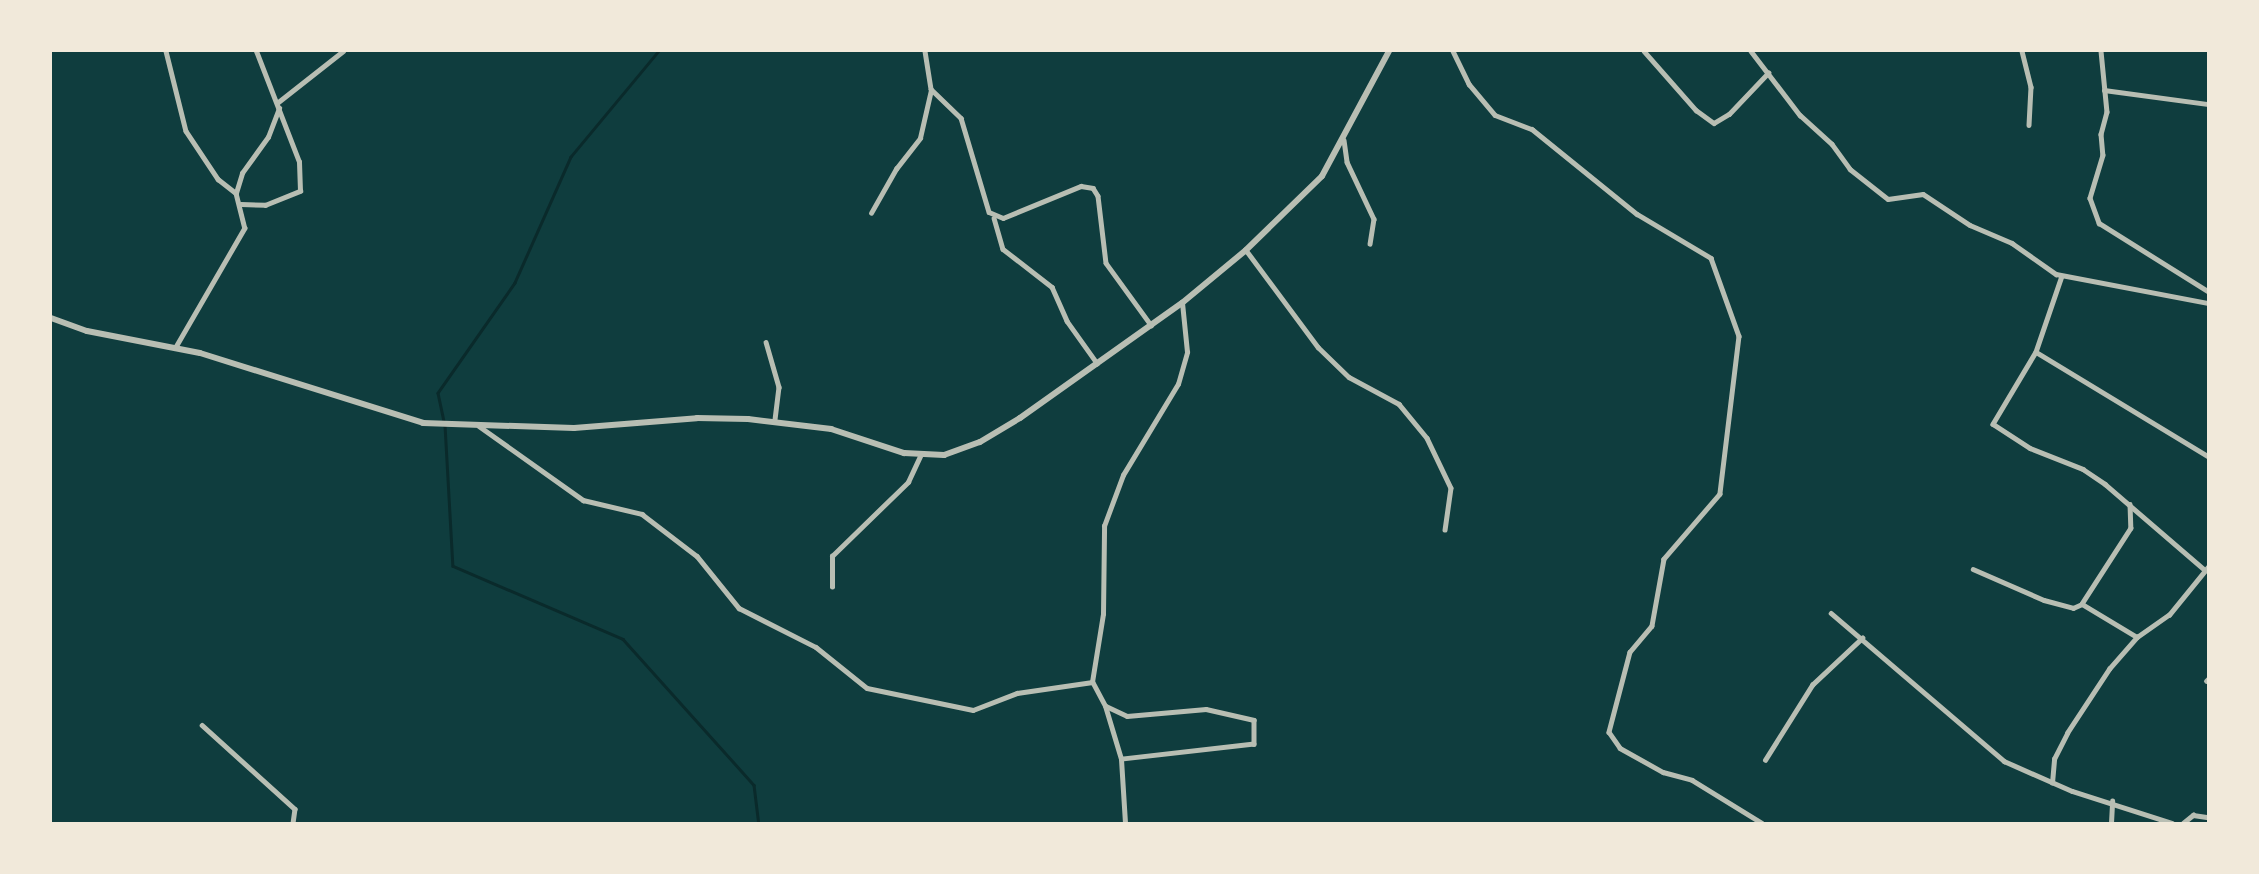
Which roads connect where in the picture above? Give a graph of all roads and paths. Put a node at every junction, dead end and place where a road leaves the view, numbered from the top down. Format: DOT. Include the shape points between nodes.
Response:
graph roads {
  1 [pos="166,51"];
  2 [pos="256,51"];
  3 [pos="343,51"];
  4 [pos="925,51"];
  5 [pos="1389,51"];
  6 [pos="1453,51"];
  7 [pos="1644,51"];
  8 [pos="1751,51"];
  9 [pos="2022,51"];
  10 [pos="2101,51"];
  11 [pos="1768,73"];
  12 [pos="931,89"];
  13 [pos="2104,90"];
  14 [pos="2208,104"];
  15 [pos="278,106"];
  16 [pos="2029,125"];
  17 [pos="1344,140"];
  18 [pos="236,192"];
  19 [pos="241,204"];
  20 [pos="871,213"];
  21 [pos="992,214"];
  22 [pos="1370,244"];
  23 [pos="1246,250"];
  24 [pos="2062,276"];
  25 [pos="2208,291"];
  26 [pos="1182,303"];
  27 [pos="2208,303"];
  28 [pos="51,318"];
  29 [pos="1151,325"];
  30 [pos="766,342"];
  31 [pos="176,347"];
  32 [pos="2036,352"];
  33 [pos="1097,363"];
  34 [pos="775,422"];
  35 [pos="478,425"];
  36 [pos="920,456"];
  37 [pos="2208,456"];
  38 [pos="2130,504"];
  39 [pos="1445,530"];
  40 [pos="2207,568"];
  41 [pos="1973,569"];
  42 [pos="832,587"];
  43 [pos="2082,604"];
  44 [pos="1831,613"];
  45 [pos="1863,637"];
  46 [pos="2137,637"];
  47 [pos="1092,682"];
  48 [pos="1105,706"];
  49 [pos="202,725"];
  50 [pos="1121,759"];
  51 [pos="1765,760"];
  52 [pos="2052,783"];
  53 [pos="2112,801"];
  54 [pos="2208,817"];
  55 [pos="293,823"];
  56 [pos="1125,823"];
  57 [pos="1762,823"];
  58 [pos="2111,823"];
  59 [pos="2172,823"];
  60 [pos="2183,823"];
  1 -- 18 [label="street" via="186,131 218,178"];
  2 -- 15 [label="street"];
  3 -- 15 [label="street"];
  4 -- 12 [label="street"];
  5 -- 17 [label="street"];
  6 -- 57 [label="street" via="1469,84 1496,115 1532,129 1637,214 1711,258 1739,336 1720,494 1664,559 1652,626 1630,652 1609,732 1620,748 1663,772 1692,780"];
  7 -- 11 [label="street" via="1696,110 1714,123 1729,114"];
  8 -- 11 [label="street"];
  9 -- 16 [label="street" via="2031,87"];
  10 -- 13 [label="street"];
  11 -- 24 [label="street" via="1850,169 1888,199 1923,194"];
  12 -- 20 [label="street" via="920,138 895,169"];
  12 -- 21 [label="street" via="961,118"];
  13 -- 14 [label="street"];
  13 -- 25 [label="street" via="2103,155 2090,198 2099,223"];
  15 -- 18 [label="street" via="268,137 242,173"];
  15 -- 19 [label="street" via="299,162 300,191 265,205"];
  17 -- 22 [label="street" via="1347,162 1374,219"];
  17 -- 23 [label="street" via="1322,176"];
  18 -- 19 [label="street"];
  19 -- 31 [label="street" via="242,240 218,268"];
  21 -- 29 [label="street" via="1003,218 1081,186 1093,188 1098,196 1106,263"];
  21 -- 33 [label="street" via="1003,249 1052,287 1067,321"];
  23 -- 26 [label="street"];
  23 -- 39 [label="street" via="1318,347 1349,377 1399,404 1427,438 1451,488"];
  24 -- 27 [label="street"];
  24 -- 32 [label="street"];
  26 -- 29 [label="street"];
  26 -- 47 [label="street" via="1187,352 1178,384 1123,475 1104,526 1103,614"];
  28 -- 31 [label="street" via="111,336"];
  29 -- 33 [label="street"];
  30 -- 34 [label="street" via="779,387"];
  31 -- 35 [label="street" via="403,418"];
  32 -- 37 [label="street"];
  32 -- 38 [label="street" via="1993,424 2030,448 2083,469"];
  33 -- 36 [label="street" via="980,442 944,455"];
  34 -- 35 [label="street" via="697,418 573,428"];
  34 -- 36 [label="street" via="831,429"];
  35 -- 47 [label="street" via="583,500 642,514 697,556 739,608 816,647 867,688 973,710 1017,693"];
  36 -- 42 [label="street" via="908,482 832,556"];
  38 -- 40 [label="street"];
  38 -- 43 [label="street" via="2131,527"];
  40 -- 46 [label="street" via="2169,615"];
  41 -- 43 [label="street" via="2044,600 2073,608"];
  43 -- 46 [label="street"];
  44 -- 45 [label="street"];
  45 -- 51 [label="street" via="1812,685"];
  45 -- 52 [label="street" via="1987,750"];
  46 -- 52 [label="street" via="2077,716 2054,759"];
  47 -- 48 [label="street"];
  48 -- 50 [label="street"];
  48 -- 50 [label="street" via="1126,716 1174,708 1206,709 1254,720 1254,744"];
  49 -- 55 [label="street" via="295,809"];
  50 -- 56 [label="street"];
  52 -- 53 [label="street"];
  53 -- 58 [label="street"];
  53 -- 59 [label="street"];
  54 -- 60 [label="street" via="2193,815"];
}
